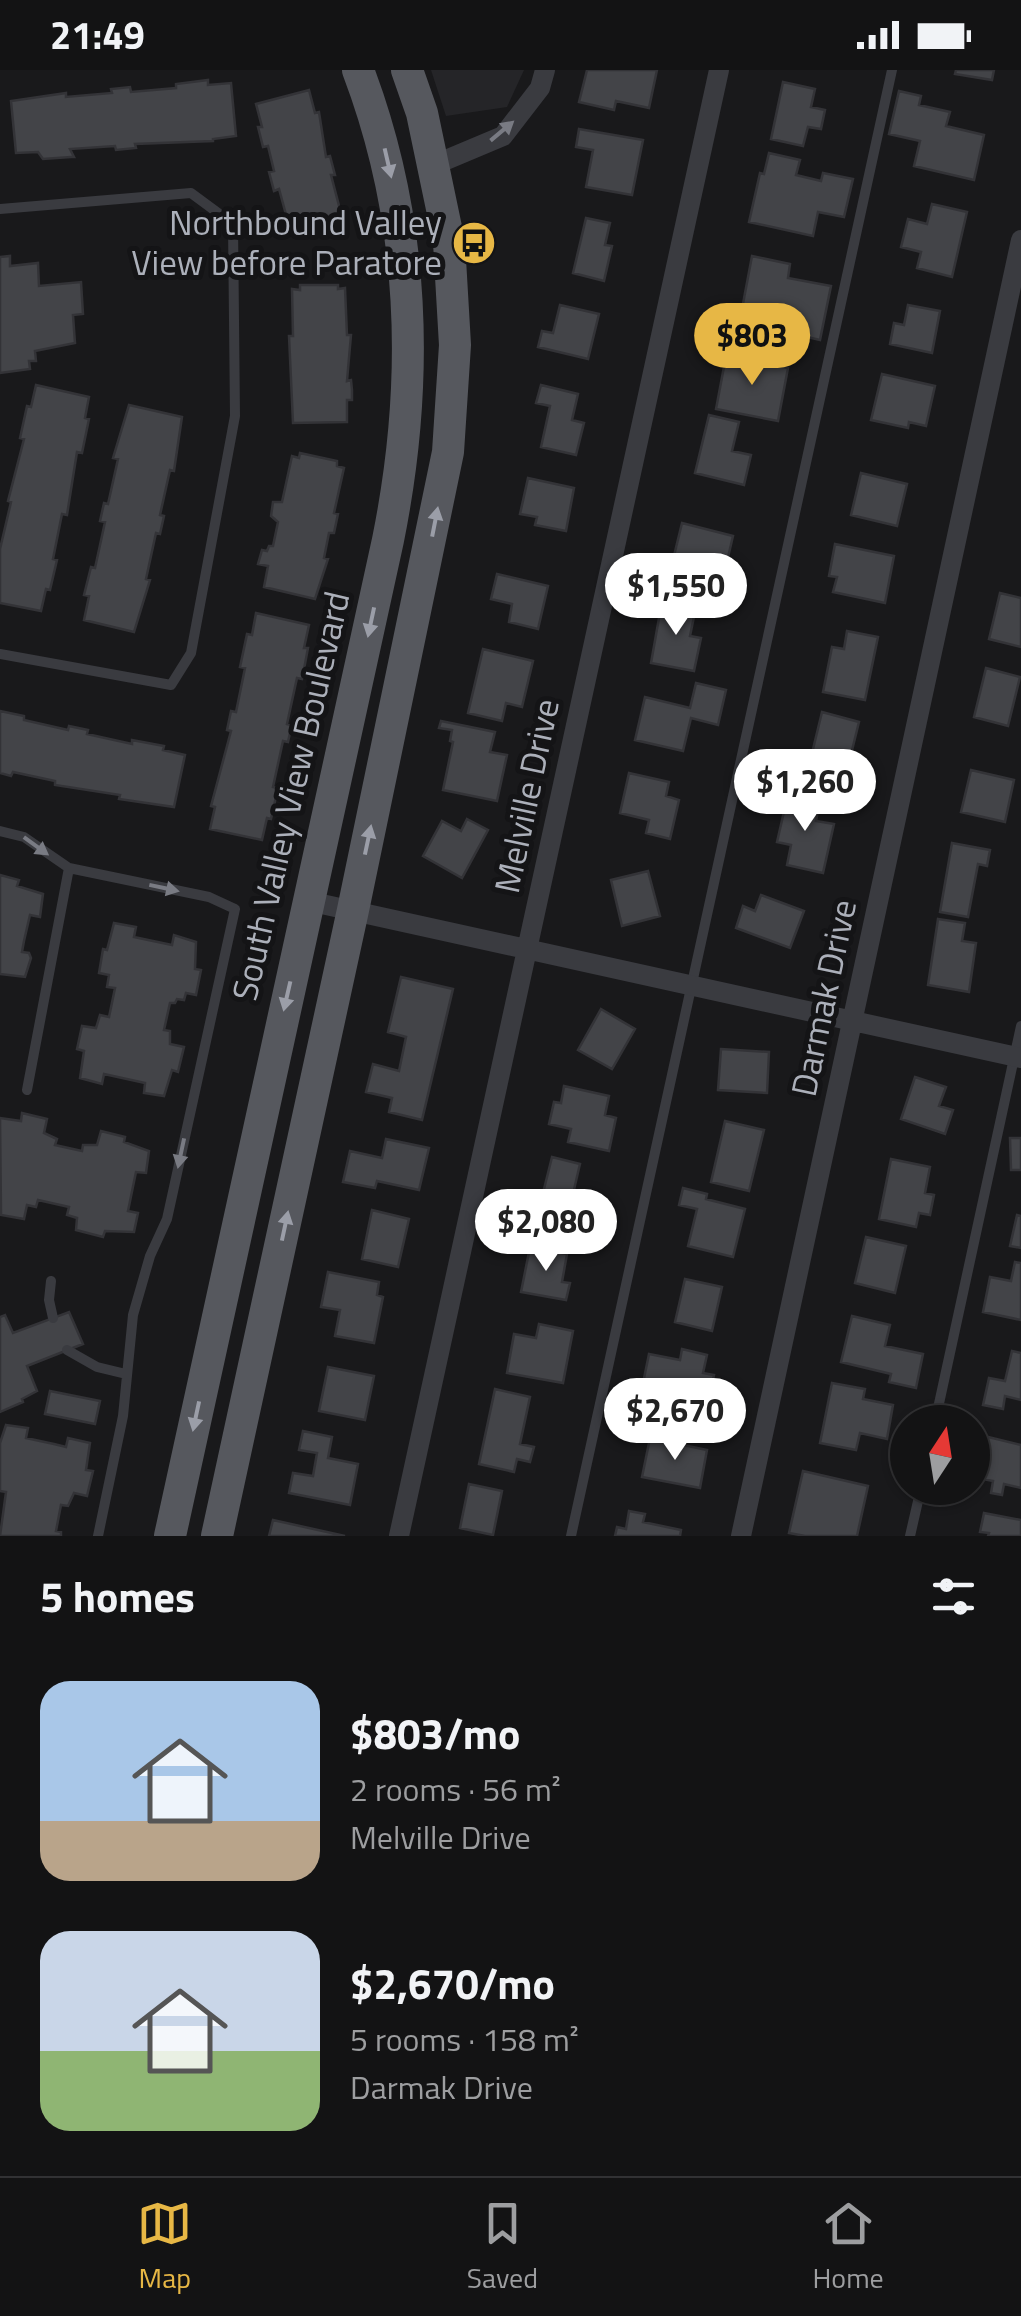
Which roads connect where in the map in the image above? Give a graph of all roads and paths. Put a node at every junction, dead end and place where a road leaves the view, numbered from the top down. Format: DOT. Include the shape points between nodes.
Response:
graph roads {
  1 [pos="358,70"];
  2 [pos="407,70"];
  3 [pos="545,70"];
  4 [pos="719,70"];
  5 [pos="892,70"];
  6 [pos="434,166"];
  7 [pos="0,209"];
  8 [pos="1021,240"];
  9 [pos="0,654"];
  10 [pos="0,832"];
  11 [pos="69,868"];
  12 [pos="308,901"];
  13 [pos="353,910"];
  14 [pos="527,949"];
  15 [pos="694,986"];
  16 [pos="852,1021"];
  17 [pos="1021,1026"];
  18 [pos="1018,1058"];
  19 [pos="27,1090"];
  20 [pos="51,1280"];
  21 [pos="218,1312"];
  22 [pos="53,1318"];
  23 [pos="264,1322"];
  24 [pos="67,1350"];
  25 [pos="210,1352"];
  26 [pos="255,1362"];
  27 [pos="126,1374"];
  28 [pos="939,1405"];
  29 [pos="917,1505"];
  30 [pos="98,1536"];
  31 [pos="170,1536"];
  32 [pos="217,1536"];
  33 [pos="399,1536"];
  34 [pos="571,1536"];
  35 [pos="741,1536"];
  36 [pos="910,1536"];
  1 -- 12 [label="main road, South Valley View Boulevard, one-way" via="384,145 402,232 410,323 407,416 388,540"];
  2 -- 6 [label="main road"];
  6 -- 3 [label="street, one-way" via="503,136 540,88"];
  4 -- 14 [label="street, Melville Drive"];
  5 -- 15 [label="lane"];
  13 -- 6 [label="main road, one-way" via="448,452 454,304"];
  7 -- 9 [label="lane" via="191,193 233,224 235,416 191,653 171,685"];
  8 -- 16 [label="street, Darmak Drive"];
  10 -- 11 [label="lane, one-way" via="24,837"];
  11 -- 19 [label="lane"];
  11 -- 27 [label="lane, one-way" via="209,897 235,909 166,1220 133,1315"];
  12 -- 13 [label="street"];
  12 -- 21 [label="main road, South Valley View Boulevard, one-way"];
  13 -- 14 [label="street"];
  23 -- 13 [label="main road, one-way"];
  14 -- 15 [label="street"];
  14 -- 33 [label="street, Melville Drive"];
  15 -- 16 [label="street"];
  15 -- 34 [label="lane"];
  16 -- 18 [label="street"];
  16 -- 35 [label="street, Darmak Drive"];
  17 -- 18 [label="lane"];
  18 -- 28 [label="lane"];
  20 -- 22 [label="lane"];
  21 -- 23 [label="main road"];
  21 -- 25 [label="main road, South Valley View Boulevard"];
  23 -- 26 [label="main road"];
  24 -- 27 [label="lane"];
  25 -- 26 [label="main road"];
  25 -- 31 [label="main road, South Valley View Boulevard, one-way"];
  26 -- 32 [label="main road"];
  27 -- 30 [label="lane"];
  29 -- 36 [label="lane"];
}
